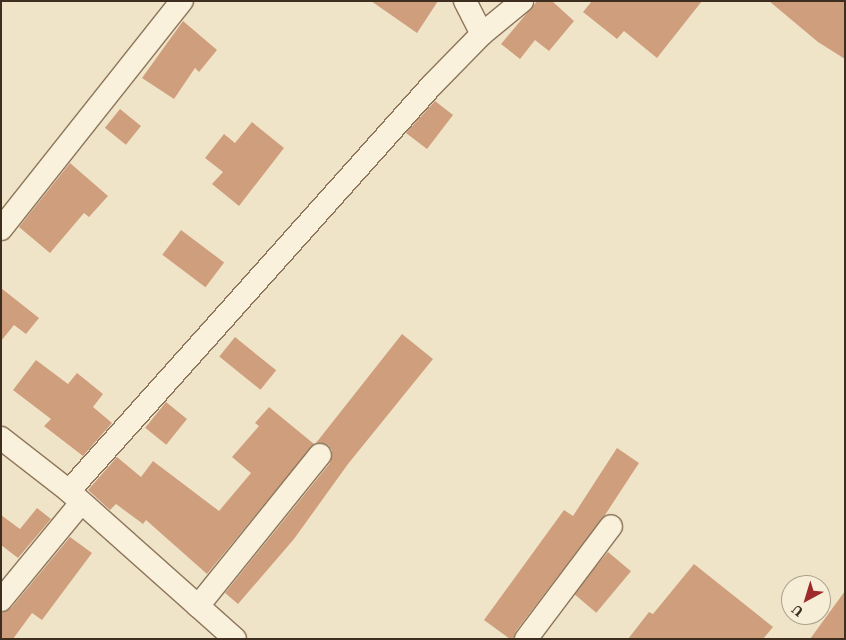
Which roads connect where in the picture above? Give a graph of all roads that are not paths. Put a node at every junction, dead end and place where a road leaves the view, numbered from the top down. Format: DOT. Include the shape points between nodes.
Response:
graph roads {
  1 [pos="182,1"];
  2 [pos="465,1"];
  3 [pos="522,1"];
  4 [pos="482,34"];
  5 [pos="1,229"];
  6 [pos="1,438"];
  7 [pos="320,455"];
  8 [pos="75,497"];
  9 [pos="611,526"];
  10 [pos="1,600"];
  11 [pos="198,606"];
  12 [pos="235,639"];
  13 [pos="526,639"];
  1 -- 5 [label="street"];
  2 -- 4 [label="street"];
  3 -- 4 [label="street"];
  4 -- 8 [label="street" via="432,84"];
  6 -- 8 [label="street"];
  7 -- 11 [label="street"];
  8 -- 10 [label="street"];
  8 -- 11 [label="street"];
  9 -- 13 [label="street"];
  11 -- 12 [label="street"];
}
